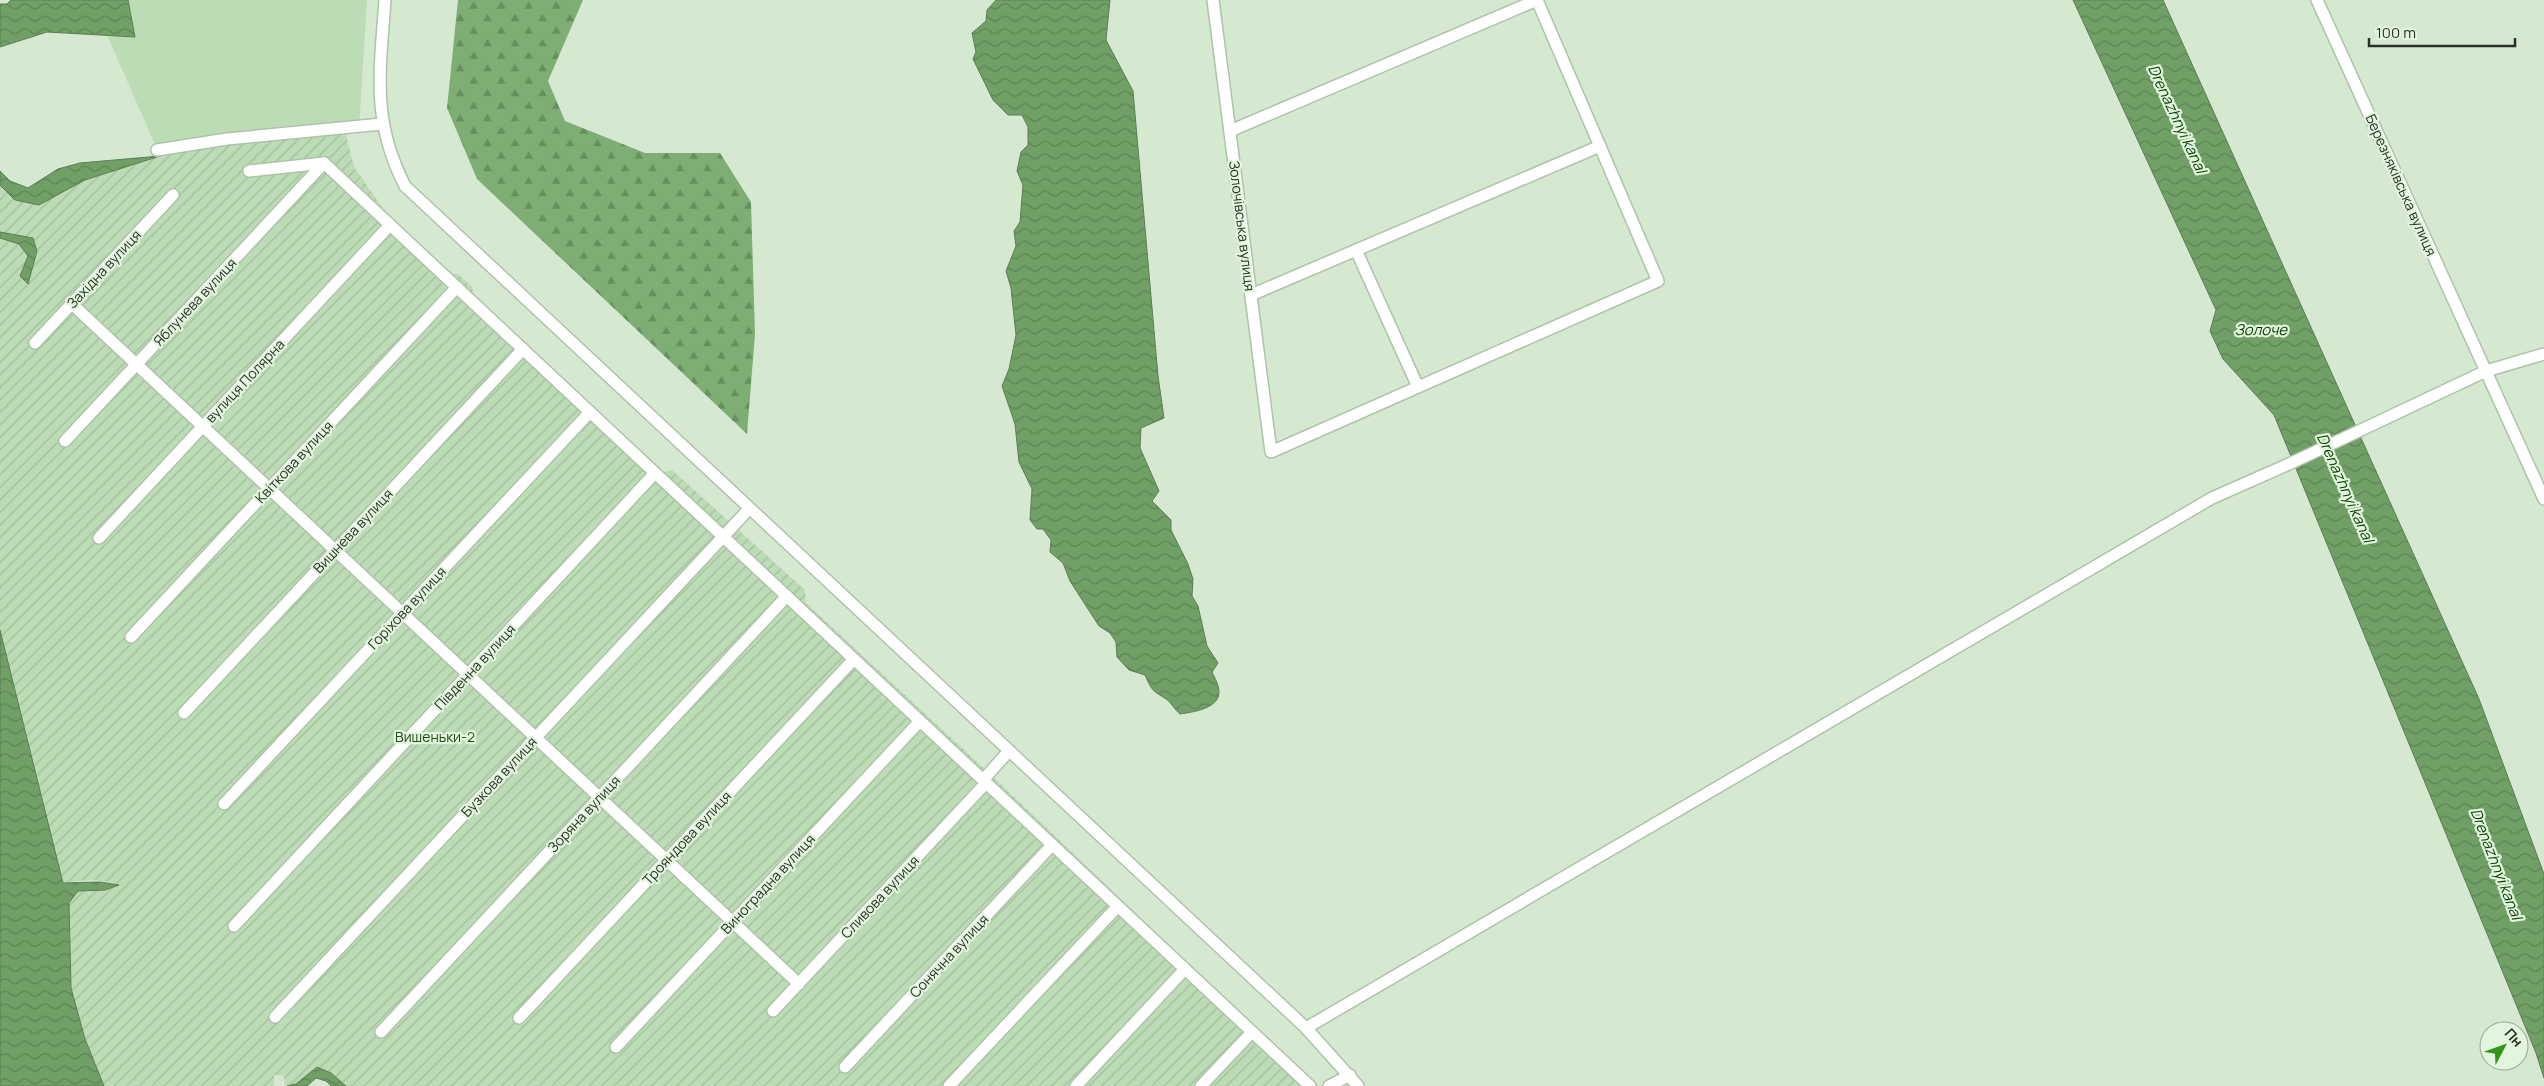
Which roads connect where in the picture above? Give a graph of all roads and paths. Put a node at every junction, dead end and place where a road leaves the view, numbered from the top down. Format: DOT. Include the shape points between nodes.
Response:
graph roads {
  1 [pos="385,0"];
  2 [pos="1212,0"];
  3 [pos="1537,0"];
  4 [pos="2317,0"];
  5 [pos="382,124"];
  6 [pos="1230,132"];
  7 [pos="1600,146"];
  8 [pos="157,150"];
  9 [pos="324,163"];
  10 [pos="249,171"];
  11 [pos="173,195"];
  12 [pos="390,225"];
  13 [pos="1356,250"];
  14 [pos="457,287"];
  15 [pos="1251,295"];
  16 [pos="72,304"];
  17 [pos="35,343"];
  18 [pos="523,349"];
  19 [pos="2544,354"];
  20 [pos="137,364"];
  21 [pos="2486,371"];
  22 [pos="1418,387"];
  23 [pos="590,412"];
  24 [pos="203,426"];
  25 [pos="66,441"];
  26 [pos="655,473"];
  27 [pos="269,488"];
  28 [pos="2544,499"];
  29 [pos="749,509"];
  30 [pos="723,536"];
  31 [pos="99,538"];
  32 [pos="335,550"];
  33 [pos="787,596"];
  34 [pos="402,613"];
  35 [pos="131,636"];
  36 [pos="854,659"];
  37 [pos="468,674"];
  38 [pos="184,713"];
  39 [pos="920,721"];
  40 [pos="536,738"];
  41 [pos="1008,752"];
  42 [pos="985,781"];
  43 [pos="600,797"];
  44 [pos="224,804"];
  45 [pos="1052,845"];
  46 [pos="666,860"];
  47 [pos="1118,906"];
  48 [pos="733,922"];
  49 [pos="234,926"];
  50 [pos="1185,969"];
  51 [pos="799,984"];
  52 [pos="773,1011"];
  53 [pos="275,1017"];
  54 [pos="519,1018"];
  55 [pos="1306,1028"];
  56 [pos="381,1032"];
  57 [pos="1252,1032"];
  58 [pos="616,1048"];
  59 [pos="845,1067"];
  60 [pos="1350,1075"];
  61 [pos="949,1086"];
  62 [pos="1076,1086"];
  63 [pos="1202,1086"];
  64 [pos="1310,1086"];
  65 [pos="1329,1086"];
  66 [pos="1358,1086"];
  1 -- 5 [label="street" via="380,74"];
  2 -- 6 [label="street, Золочівська вулиця"];
  3 -- 6 [label="street"];
  3 -- 7 [label="street"];
  4 -- 21 [label="street, Березняківська вулиця"];
  5 -- 8 [label="street" via="227,139"];
  5 -- 29 [label="street" via="391,159 405,186"];
  6 -- 15 [label="street, Золочівська вулиця"];
  7 -- 13 [label="street"];
  7 -- 22 [label="street" via="1658,281"];
  9 -- 10 [label="street"];
  9 -- 12 [label="street"];
  9 -- 20 [label="street, Яблунева вулиця"];
  11 -- 16 [label="street, Західна вулиця"];
  12 -- 14 [label="street"];
  12 -- 24 [label="street, вулиця Полярна"];
  13 -- 15 [label="street"];
  13 -- 22 [label="street"];
  14 -- 18 [label="street"];
  14 -- 27 [label="street, Квіткова вулиця"];
  15 -- 22 [label="street, Золочівська вулиця" via="1271,452"];
  16 -- 17 [label="street, Західна вулиця"];
  16 -- 20 [label="street"];
  18 -- 23 [label="street"];
  18 -- 32 [label="street, Вишнева вулиця"];
  19 -- 21 [label="street"];
  20 -- 24 [label="street"];
  20 -- 25 [label="street, Яблунева вулиця"];
  21 -- 28 [label="street, Березняківська вулиця"];
  21 -- 55 [label="street" via="2212,498"];
  23 -- 26 [label="street"];
  23 -- 34 [label="street, Горіхова вулиця"];
  24 -- 27 [label="street"];
  24 -- 31 [label="street, вулиця Полярна"];
  26 -- 30 [label="street"];
  26 -- 37 [label="street, Південна вулиця"];
  27 -- 32 [label="street"];
  27 -- 35 [label="street, Квіткова вулиця"];
  29 -- 30 [label="street, Бузкова вулиця"];
  29 -- 41 [label="street"];
  30 -- 33 [label="street"];
  30 -- 40 [label="street, Бузкова вулиця"];
  32 -- 34 [label="street"];
  32 -- 38 [label="street, Вишнева вулиця"];
  33 -- 36 [label="street"];
  33 -- 43 [label="street, Зоряна вулиця"];
  34 -- 37 [label="street"];
  34 -- 44 [label="street, Горіхова вулиця"];
  36 -- 39 [label="street"];
  36 -- 46 [label="street, Трояндова вулиця"];
  37 -- 40 [label="street"];
  37 -- 49 [label="street, Південна вулиця"];
  39 -- 42 [label="street"];
  39 -- 48 [label="street, Виноградна вулиця"];
  40 -- 43 [label="street"];
  40 -- 53 [label="street, Бузкова вулиця"];
  41 -- 42 [label="street, Сливова вулиця"];
  41 -- 55 [label="street"];
  42 -- 45 [label="street"];
  42 -- 51 [label="street, Сливова вулиця"];
  43 -- 46 [label="street"];
  43 -- 56 [label="street, Зоряна вулиця"];
  45 -- 47 [label="street"];
  45 -- 59 [label="street, Сонячна вулиця"];
  46 -- 48 [label="street"];
  46 -- 54 [label="street, Трояндова вулиця"];
  47 -- 50 [label="street"];
  47 -- 61 [label="street"];
  48 -- 51 [label="street"];
  48 -- 58 [label="street, Виноградна вулиця"];
  50 -- 57 [label="street"];
  50 -- 62 [label="street"];
  51 -- 52 [label="street, Сливова вулиця"];
  55 -- 60 [label="street"];
  57 -- 63 [label="street"];
  57 -- 64 [label="street"];
  60 -- 65 [label="street"];
  60 -- 66 [label="street"];
}
